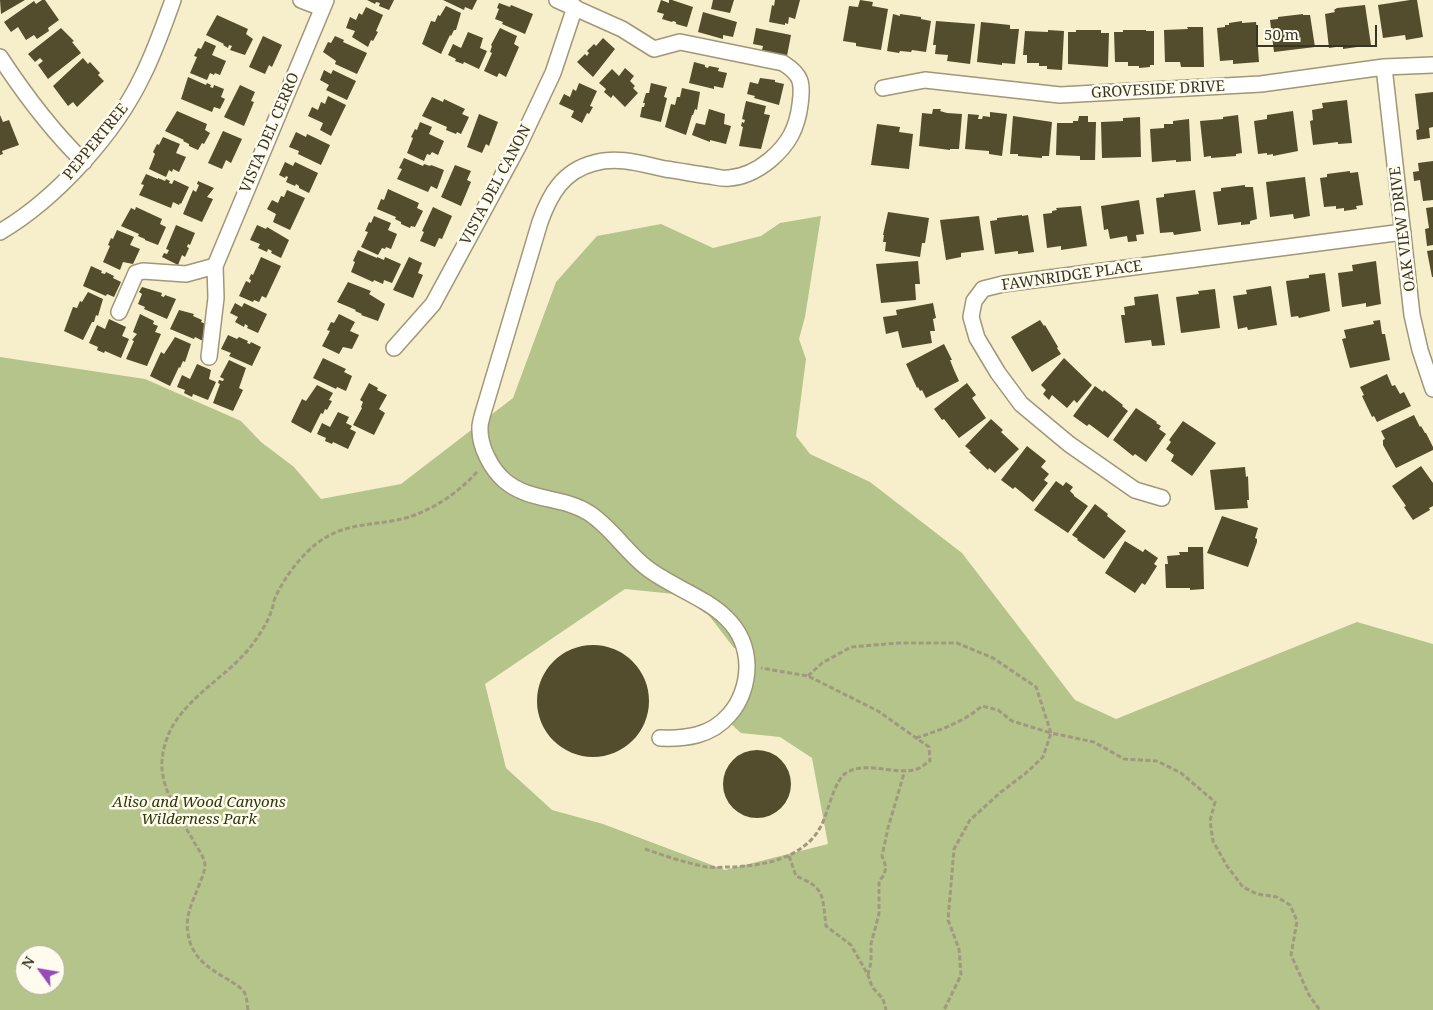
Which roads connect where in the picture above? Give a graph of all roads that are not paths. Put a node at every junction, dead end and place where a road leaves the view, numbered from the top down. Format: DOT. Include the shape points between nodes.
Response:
graph roads {
  1 [pos="173,0"];
  2 [pos="301,0"];
  3 [pos="557,0"];
  4 [pos="324,4"];
  5 [pos="575,7"];
  6 [pos="0,57"];
  7 [pos="1433,65"];
  8 [pos="1384,67"];
  9 [pos="883,88"];
  10 [pos="84,162"];
  11 [pos="0,232"];
  12 [pos="1403,232"];
  13 [pos="215,266"];
  14 [pos="119,312"];
  15 [pos="394,348"];
  16 [pos="209,357"];
  17 [pos="1433,389"];
  18 [pos="1162,498"];
  19 [pos="660,738"];
  1 -- 10 [label="street, PEPPERTREE" via="143,76 120,115"];
  2 -- 4 [label="street"];
  3 -- 5 [label="street"];
  4 -- 13 [label="street, VISTA DEL CERRO"];
  5 -- 15 [label="street, VISTA DEL CANON" via="553,73 519,145 433,304"];
  5 -- 19 [label="street" via="622,29 654,49 680,42 783,63 800,78 802,89 798,121 791,138 763,166 747,174 729,178 606,160 576,170 556,187 540,222 483,413 480,438 488,460 504,481 530,495 589,512 639,562 727,618 741,637 747,666 745,683 736,705 723,722 693,737"];
  6 -- 10 [label="street" via="31,104"];
  7 -- 8 [label="street, GROVESIDE DRIVE"];
  8 -- 9 [label="street, GROVESIDE DRIVE" via="1261,84 1060,95 925,80"];
  8 -- 12 [label="street, OAK VIEW DRIVE"];
  10 -- 11 [label="street, PEPPERTREE" via="42,202"];
  12 -- 17 [label="street, OAK VIEW DRIVE" via="1412,315"];
  12 -- 18 [label="street, FAWNRIDGE PLACE" via="1003,284 983,290 974,301 971,318 977,338 1021,404 1069,444 1135,490"];
  13 -- 14 [label="street" via="186,274 136,273"];
  13 -- 16 [label="street" via="216,298"];
}
